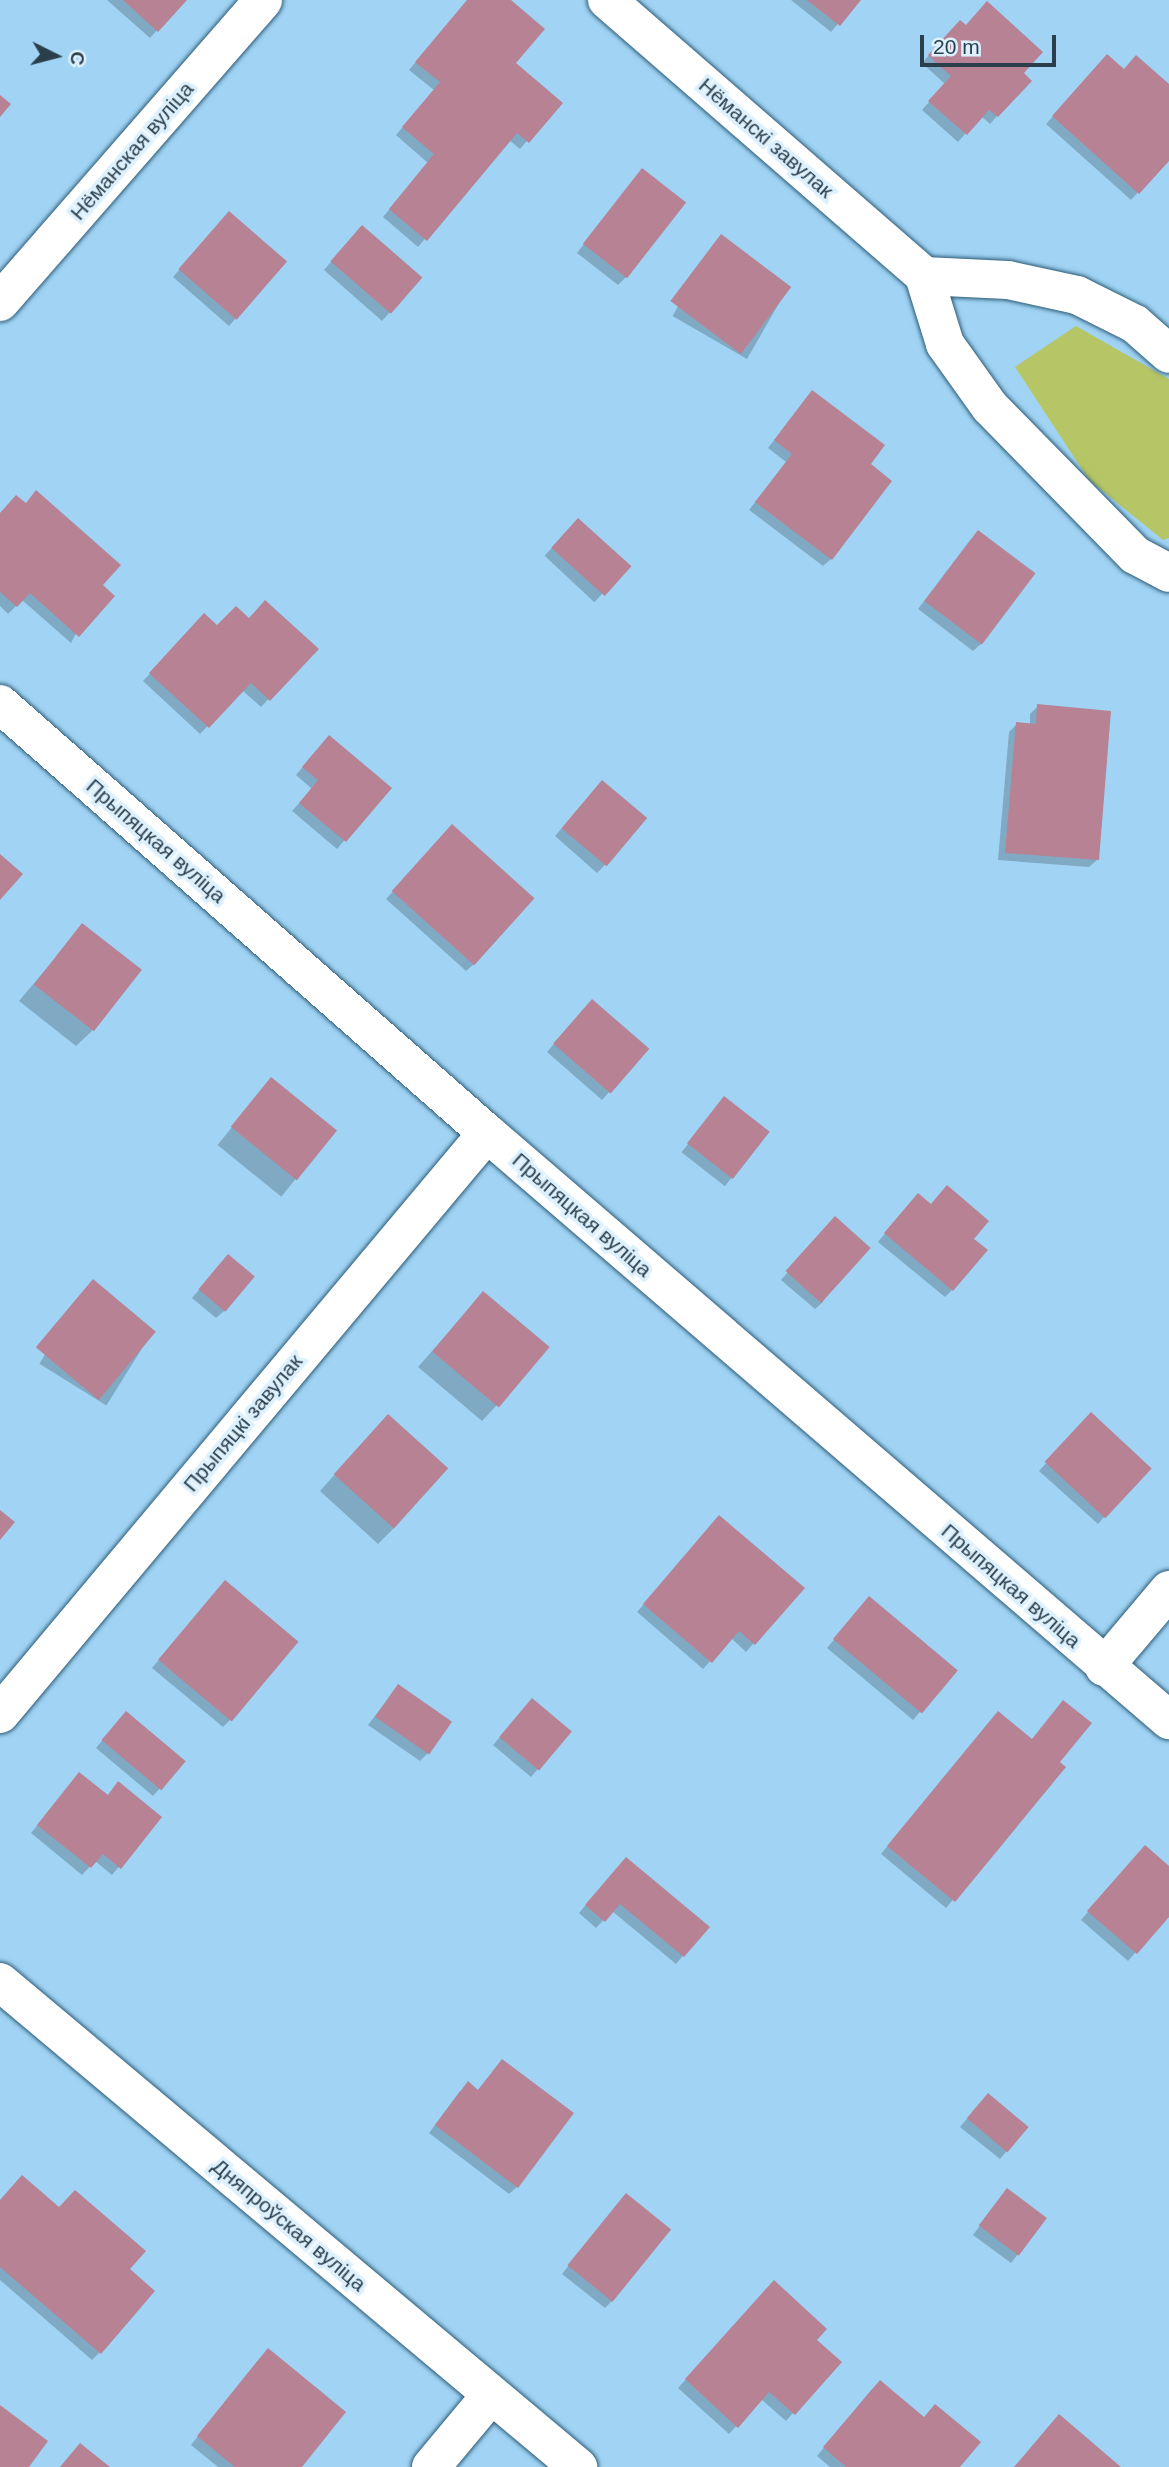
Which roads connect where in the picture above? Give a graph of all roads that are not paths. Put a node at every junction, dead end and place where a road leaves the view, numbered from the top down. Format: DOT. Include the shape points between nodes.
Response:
graph roads {
  1 [pos="263,0"];
  2 [pos="607,0"];
  3 [pos="924,276"];
  4 [pos="0,302"];
  5 [pos="1169,354"];
  6 [pos="1169,573"];
  7 [pos="0,704"];
  8 [pos="487,1133"];
  9 [pos="1169,1590"];
  10 [pos="1104,1667"];
  11 [pos="0,1714"];
  12 [pos="1169,1720"];
  13 [pos="0,1982"];
  14 [pos="491,2395"];
  15 [pos="431,2467"];
  16 [pos="578,2467"];
  1 -- 4 [label="street, Нёманская вуліца"];
  2 -- 3 [label="street, Нёманскі завулак"];
  3 -- 5 [label="street" via="1008,279 1077,295 1135,324"];
  3 -- 6 [label="street" via="946,344 990,407 1135,555"];
  7 -- 8 [label="street, Прыпяцкая вуліца"];
  8 -- 10 [label="street, Прыпяцкая вуліца"];
  8 -- 11 [label="street, Прыпяцкі завулак"];
  9 -- 10 [label="street"];
  10 -- 12 [label="street, Прыпяцкая вуліца"];
  13 -- 14 [label="street, Дняпроўская вуліца"];
  14 -- 15 [label="street"];
  14 -- 16 [label="street, Дняпроўская вуліца"];
}
